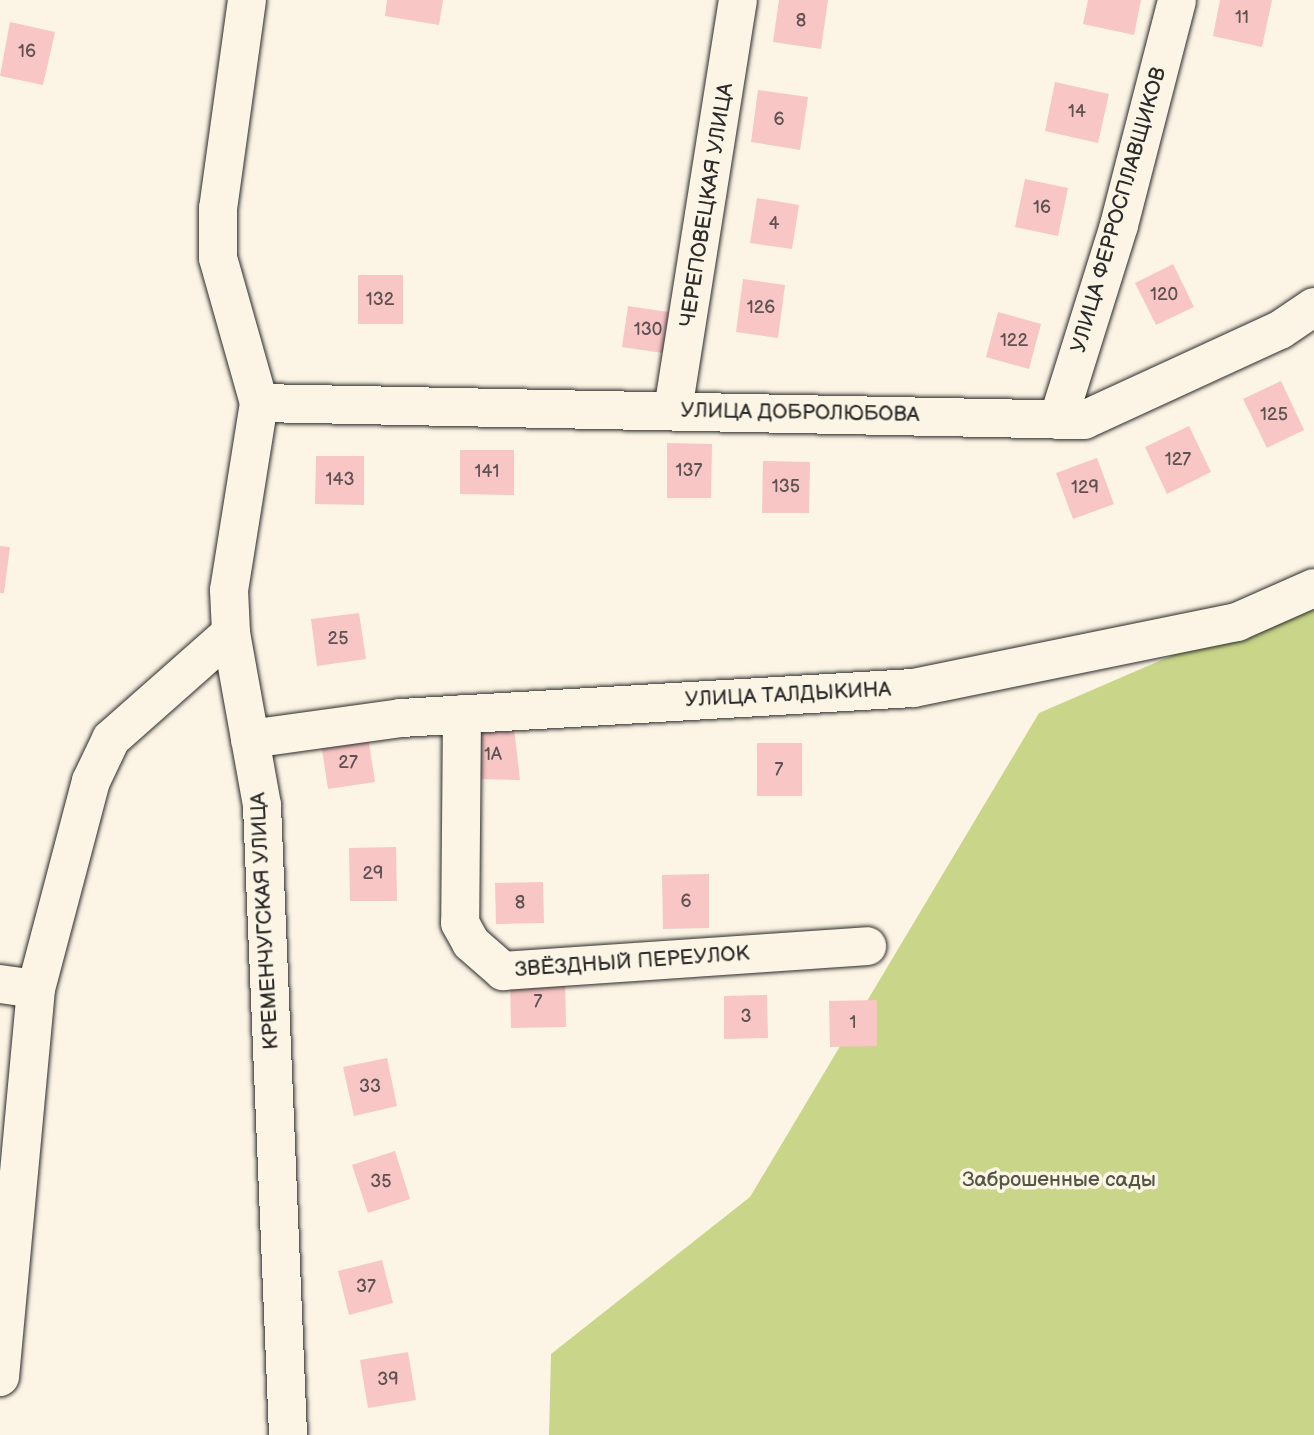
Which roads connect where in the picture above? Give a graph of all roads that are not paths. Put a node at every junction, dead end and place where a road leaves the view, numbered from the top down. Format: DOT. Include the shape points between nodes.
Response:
graph roads {
  1 [pos="247,0"];
  2 [pos="738,0"];
  3 [pos="1177,0"];
  4 [pos="1314,307"];
  5 [pos="259,404"];
  6 [pos="673,410"];
  7 [pos="1058,420"];
  8 [pos="1314,588"];
  9 [pos="231,633"];
  10 [pos="462,714"];
  11 [pos="250,739"];
  12 [pos="867,946"];
  13 [pos="18,986"];
  14 [pos="0,1377"];
  15 [pos="288,1435"];
  1 -- 5 [label="street, КРЕМЕНЧУГСКАЯ УЛИЦА" via="218,208 218,258"];
  2 -- 6 [label="street, ЧЕРЕПОВЕЦКАЯ УЛИЦА"];
  3 -- 7 [label="street, УЛИЦА ФЕРРОСПЛАВЩИКОВ" via="1119,225"];
  4 -- 7 [label="street, УЛИЦА ДОБРОЛЮБОВА" via="1280,330 1084,420"];
  5 -- 6 [label="street, УЛИЦА ДОБРОЛЮБОВА"];
  5 -- 9 [label="street, КРЕМЕНЧУГСКАЯ УЛИЦА" via="229,590"];
  6 -- 7 [label="street, УЛИЦА ДОБРОЛЮБОВА"];
  8 -- 10 [label="street, УЛИЦА ТАЛДЫКИНА" via="1237,622 913,688"];
  9 -- 11 [label="street, КРЕМЕНЧУГСКАЯ УЛИЦА"];
  9 -- 13 [label="street" via="111,739 91,781"];
  10 -- 11 [label="street, УЛИЦА ТАЛДЫКИНА"];
  10 -- 12 [label="street, ЗВЁЗДНЫЙ ПЕРЕУЛОК" via="460,923 471,943 503,971"];
  11 -- 15 [label="street, КРЕМЕНЧУГСКАЯ УЛИЦА" via="262,806"];
  13 -- 14 [label="street"];
}
